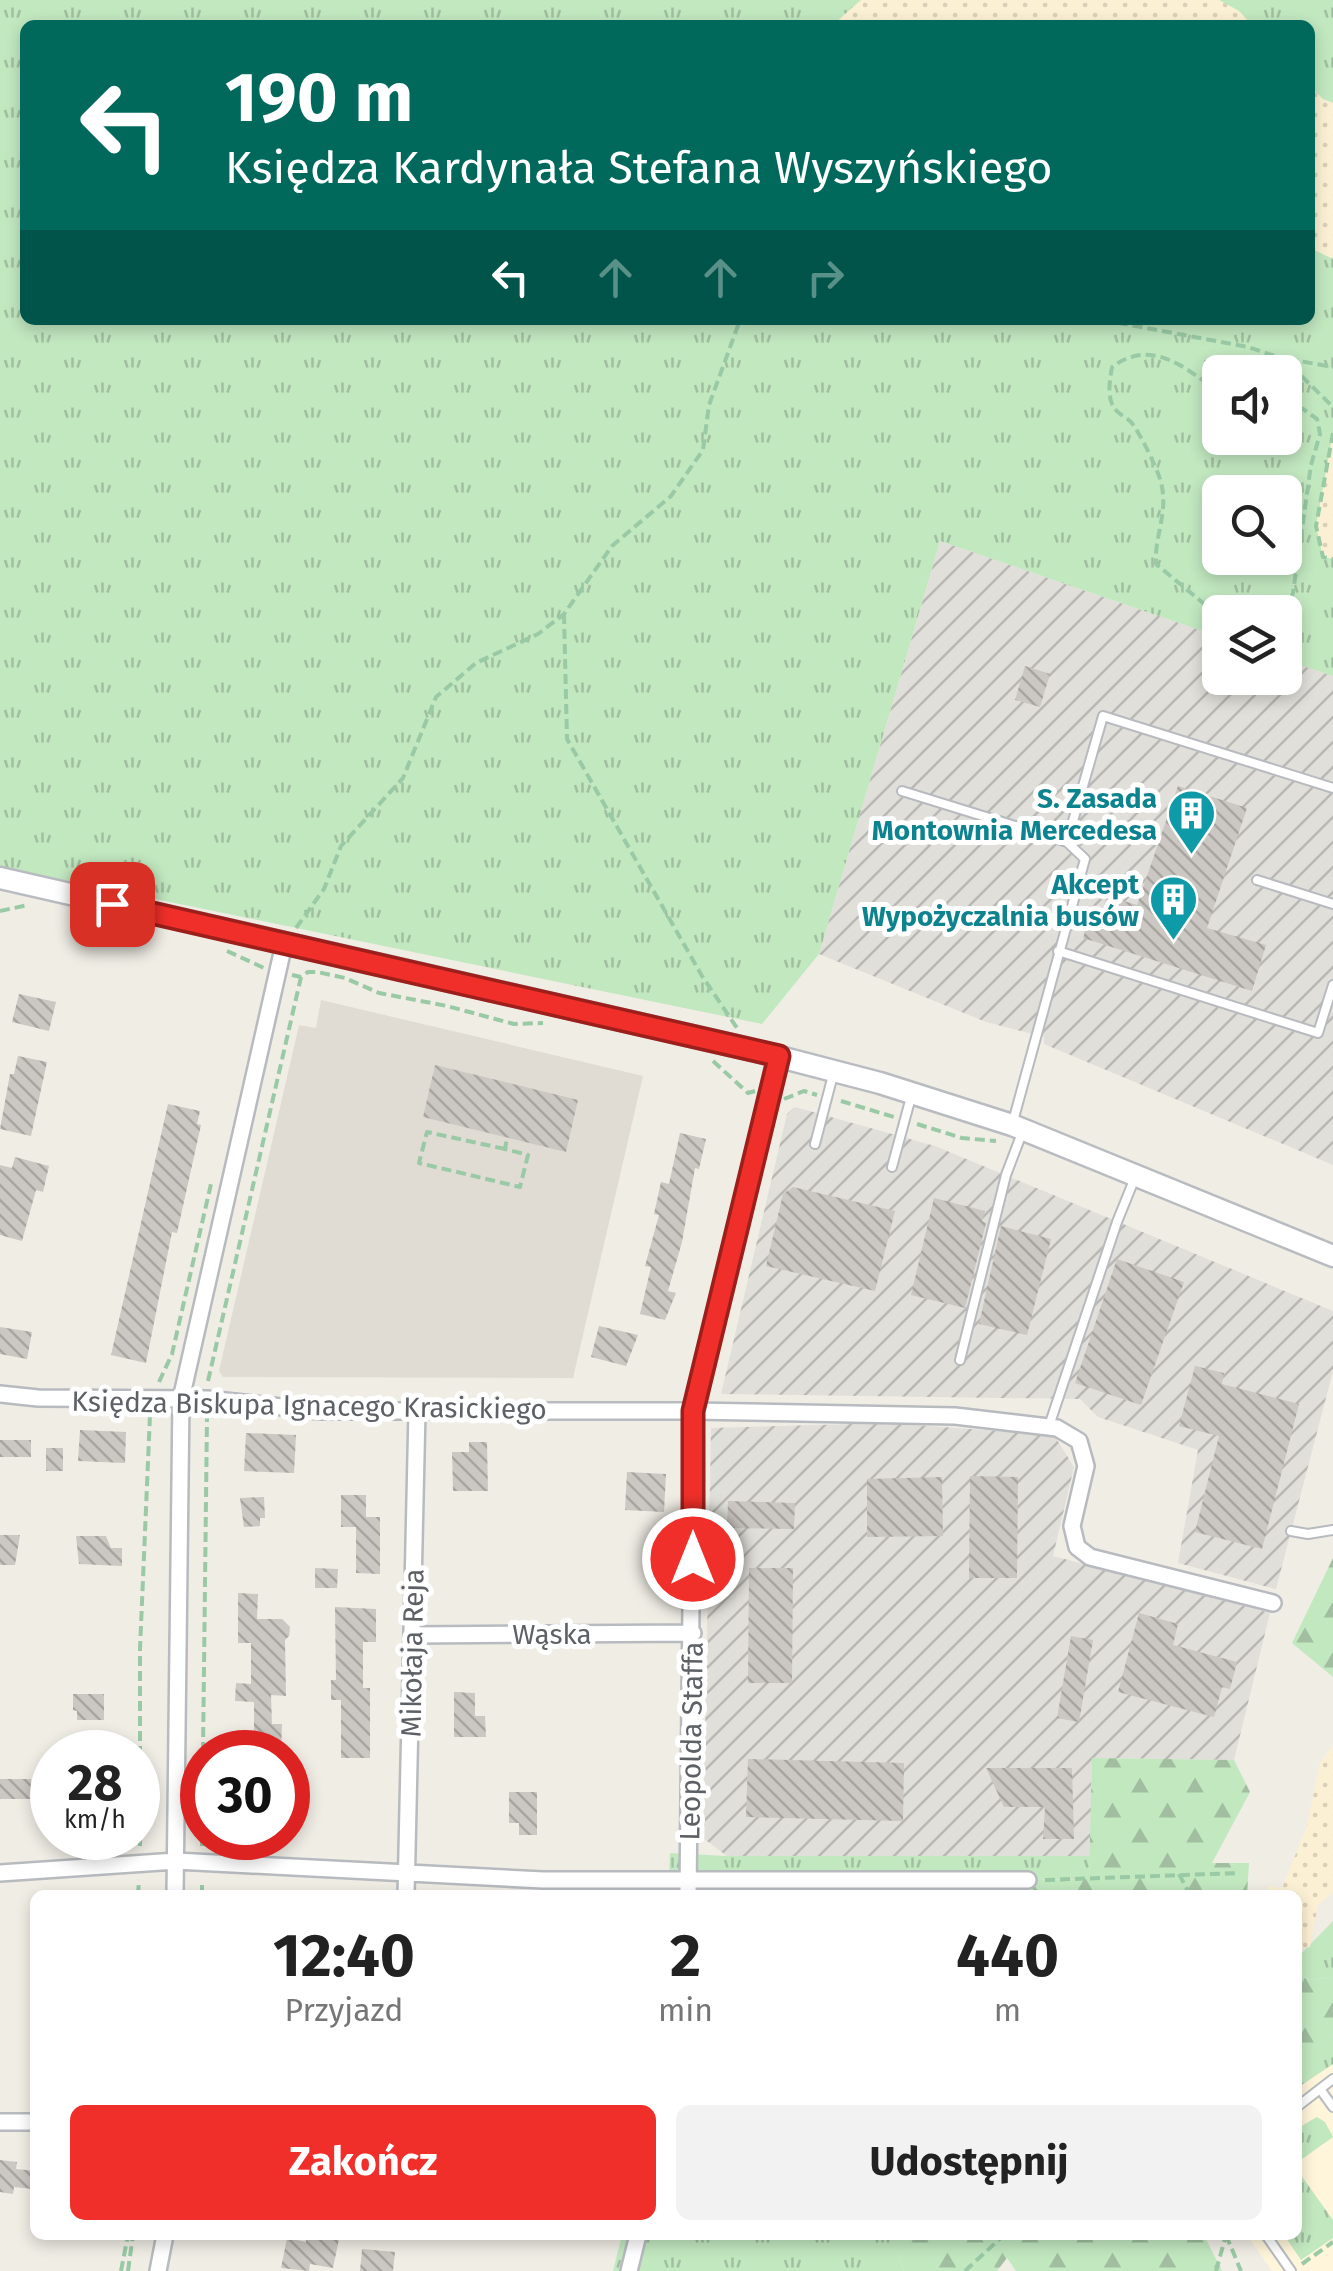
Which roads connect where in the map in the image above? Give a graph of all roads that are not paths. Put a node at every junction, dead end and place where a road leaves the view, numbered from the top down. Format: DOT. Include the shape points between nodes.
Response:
graph roads {
  1 [pos="1333,788"];
  2 [pos="902,791"];
  3 [pos="1067,842"];
  4 [pos="0,878"];
  5 [pos="1256,880"];
  6 [pos="1333,904"];
  7 [pos="284,944"];
  8 [pos="1058,950"];
  9 [pos="1333,985"];
  10 [pos="779,1056"];
  11 [pos="834,1071"];
  12 [pos="912,1093"];
  13 [pos="1018,1127"];
  14 [pos="815,1144"];
  15 [pos="892,1167"];
  16 [pos="1136,1176"];
  17 [pos="1333,1256"];
  18 [pos="960,1360"];
  19 [pos="0,1394"];
  20 [pos="181,1399"];
  21 [pos="416,1411"];
  22 [pos="693,1411"];
  23 [pos="1049,1426"];
  24 [pos="1333,1530"];
  25 [pos="1291,1531"];
  26 [pos="1273,1603"];
  27 [pos="692,1633"];
  28 [pos="412,1635"];
  29 [pos="176,1861"];
  30 [pos="0,1872"];
  31 [pos="407,1872"];
  32 [pos="1028,1880"];
  33 [pos="688,1888"];
  34 [pos="176,1890"];
  35 [pos="406,1890"];
  36 [pos="1333,2079"];
  37 [pos="1320,2088"];
  38 [pos="1302,2103"];
  39 [pos="1333,2106"];
  40 [pos="0,2122"];
  41 [pos="30,2122"];
  42 [pos="164,2240"];
  43 [pos="637,2240"];
  44 [pos="1269,2240"];
  45 [pos="158,2271"];
  46 [pos="629,2271"];
  47 [pos="1291,2271"];
  1 -- 3 [label="lane" via="1103,716"];
  2 -- 3 [label="lane"];
  3 -- 8 [label="lane" via="1085,858"];
  4 -- 7 [label="street"];
  5 -- 6 [label="lane"];
  7 -- 10 [label="street"];
  7 -- 20 [label="street"];
  8 -- 9 [label="lane" via="1318,1033"];
  8 -- 13 [label="lane"];
  10 -- 11 [label="street"];
  10 -- 22 [label="street, Leopolda Staffa"];
  11 -- 12 [label="street"];
  11 -- 14 [label="lane"];
  12 -- 13 [label="street"];
  12 -- 15 [label="lane"];
  13 -- 16 [label="street"];
  13 -- 18 [label="lane"];
  16 -- 17 [label="street"];
  16 -- 23 [label="lane"];
  19 -- 20 [label="street, Księdza Biskupa Ignacego Krasickiego"];
  20 -- 21 [label="street, Księdza Biskupa Ignacego Krasickiego"];
  20 -- 29 [label="street"];
  21 -- 22 [label="street, Księdza Biskupa Ignacego Krasickiego"];
  21 -- 28 [label="street, Mikołaja Reja"];
  22 -- 23 [label="street, Księdza Biskupa Ignacego Krasickiego" via="938,1415"];
  22 -- 27 [label="street, Leopolda Staffa"];
  23 -- 26 [label="street" via="1079,1441 1086,1466 1072,1526 1076,1547 1090,1557"];
  24 -- 25 [label="lane"];
  27 -- 28 [label="street, Wąska"];
  27 -- 33 [label="street, Leopolda Staffa"];
  28 -- 31 [label="street, Mikołaja Reja"];
  29 -- 30 [label="street"];
  29 -- 31 [label="street"];
  29 -- 34 [label="street"];
  31 -- 33 [label="street"];
  31 -- 35 [label="street, Mikołaja Reja"];
  32 -- 33 [label="street"];
  36 -- 37 [label="lane"];
  37 -- 38 [label="lane"];
  37 -- 39 [label="lane"];
  40 -- 41 [label="street"];
  42 -- 45 [label="street"];
  43 -- 46 [label="street"];
  44 -- 47 [label="lane"];
}
